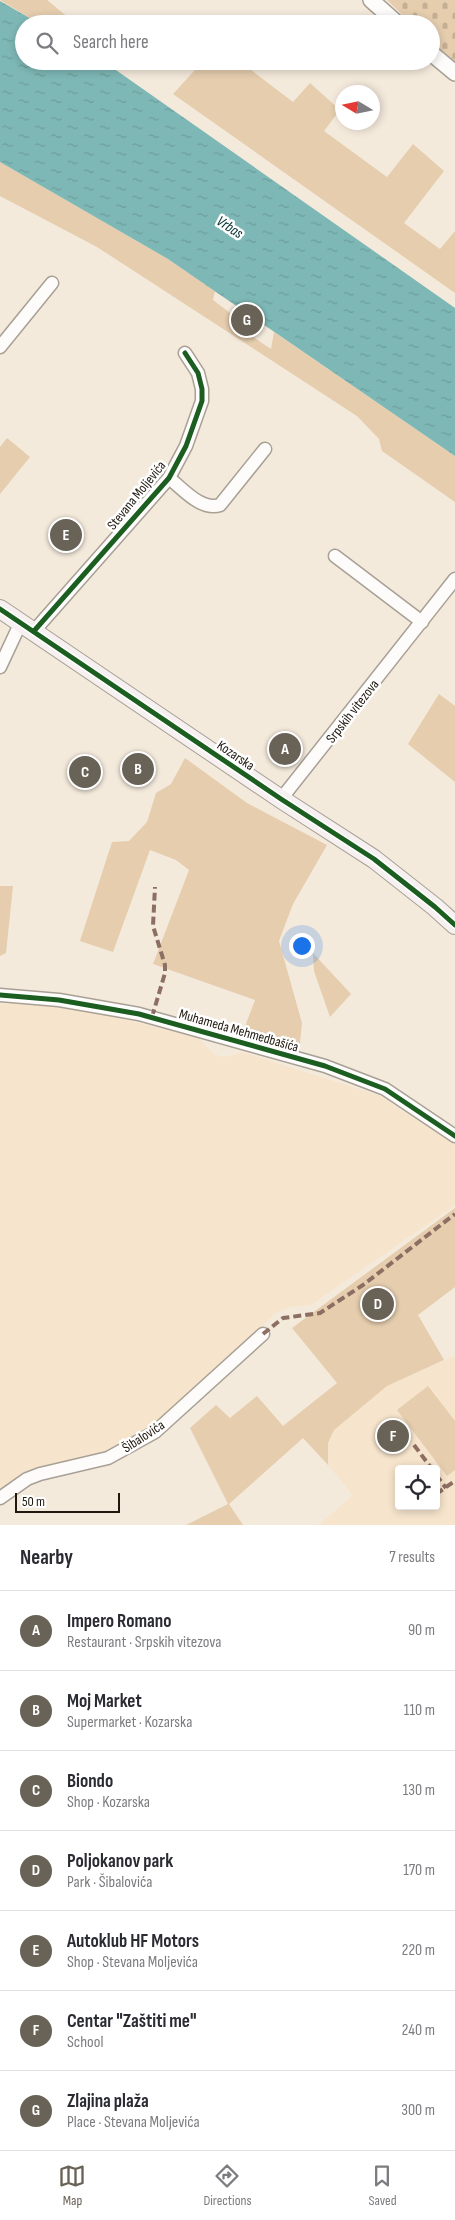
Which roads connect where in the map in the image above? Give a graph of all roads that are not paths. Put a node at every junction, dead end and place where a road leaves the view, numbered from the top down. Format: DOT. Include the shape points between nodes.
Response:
graph roads {
  1 [pos="371,0"];
  2 [pos="388,15"];
  3 [pos="440,60"];
  4 [pos="455,73"];
  5 [pos="52,283"];
  6 [pos="0,345"];
  7 [pos="185,353"];
  8 [pos="265,449"];
  9 [pos="168,478"];
  10 [pos="335,556"];
  11 [pos="455,579"];
  12 [pos="0,609"];
  13 [pos="422,622"];
  14 [pos="28,627"];
  15 [pos="0,667"];
  16 [pos="281,799"];
  17 [pos="455,925"];
  18 [pos="0,995"];
  19 [pos="455,1136"];
  20 [pos="263,1334"];
  21 [pos="0,1498"];
  1 -- 2 [label="street"];
  3 -- 4 [label="street"];
  5 -- 6 [label="street"];
  7 -- 9 [label="street, Stevana Moljevića" via="198,373 202,401 186,446"];
  8 -- 9 [label="street, Stevana Moljevića" via="220,505 203,504"];
  9 -- 14 [label="street, Stevana Moljevića"];
  10 -- 13 [label="street"];
  11 -- 13 [label="street, Srpskih vitezova"];
  12 -- 14 [label="main road, Kozarska"];
  13 -- 16 [label="street, Srpskih vitezova"];
  14 -- 15 [label="street, Stevana Moljevića"];
  14 -- 16 [label="main road, Kozarska"];
  16 -- 17 [label="main road, Kozarska" via="374,859"];
  18 -- 19 [label="street, Muhameda Mehmedbašića" via="60,1000 139,1014 325,1066 386,1089"];
  20 -- 21 [label="street, Šibalovića" via="155,1432 108,1458 27,1479"];
}
